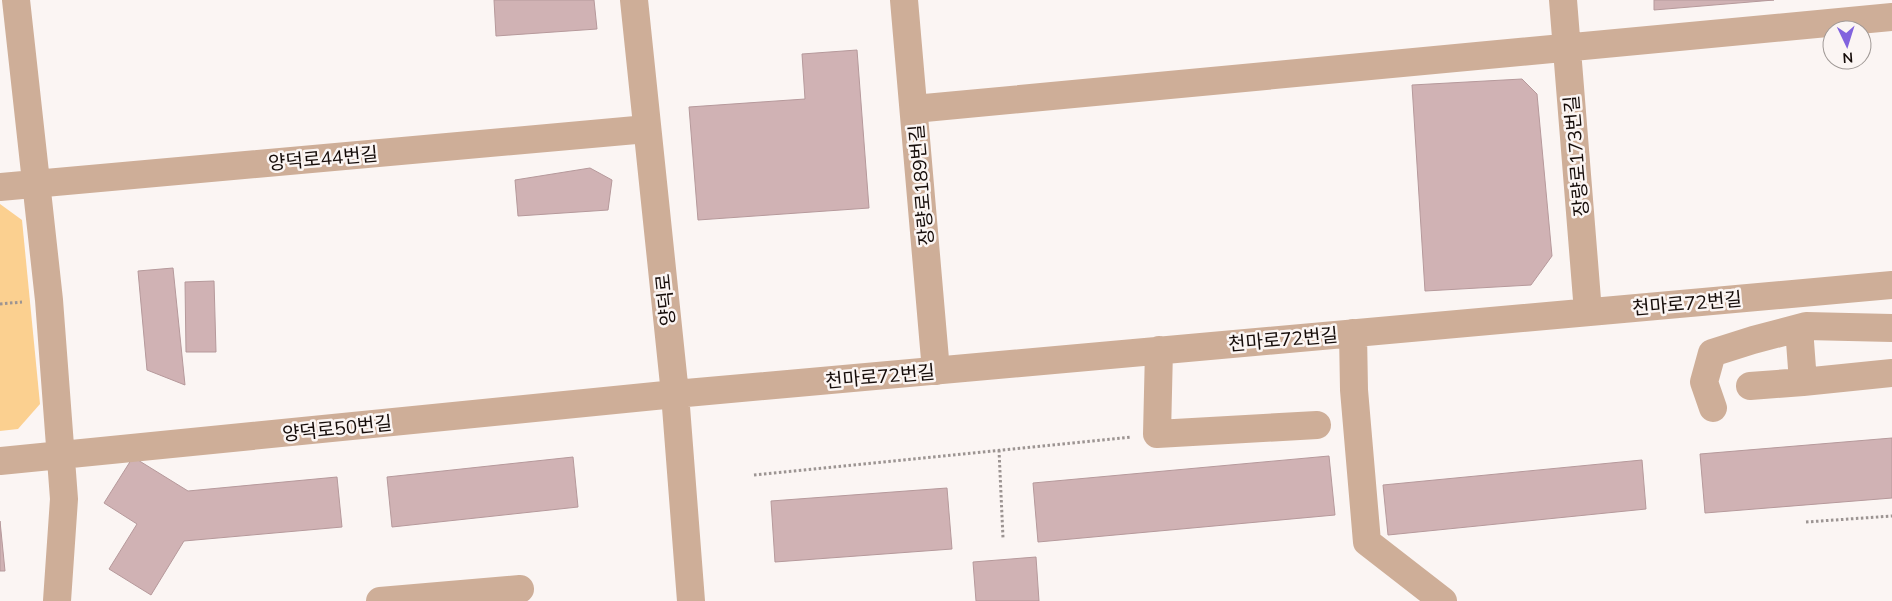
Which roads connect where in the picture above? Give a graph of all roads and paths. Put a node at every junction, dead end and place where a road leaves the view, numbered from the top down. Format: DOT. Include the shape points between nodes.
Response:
graph roads {
  1 [pos="16,0"];
  2 [pos="634,0"];
  3 [pos="904,0"];
  4 [pos="1563,0"];
  5 [pos="1892,17"];
  6 [pos="1567,48"];
  7 [pos="914,109"];
  8 [pos="646,129"];
  9 [pos="36,183"];
  10 [pos="0,187"];
  11 [pos="1892,285"];
  12 [pos="1588,312"];
  13 [pos="1799,328"];
  14 [pos="1892,328"];
  15 [pos="1352,333"];
  16 [pos="1160,350"];
  17 [pos="936,370"];
  18 [pos="1892,373"];
  19 [pos="1803,382"];
  20 [pos="1750,386"];
  21 [pos="674,394"];
  22 [pos="1713,408"];
  23 [pos="1317,425"];
  24 [pos="1157,434"];
  25 [pos="999,450"];
  26 [pos="61,456"];
  27 [pos="0,461"];
  28 [pos="754,475"];
  29 [pos="1892,516"];
  30 [pos="1806,522"];
  31 [pos="1003,538"];
  32 [pos="520,589"];
  33 [pos="56,601"];
  34 [pos="380,601"];
  35 [pos="692,601"];
  36 [pos="1443,601"];
  1 -- 9 [label="street"];
  2 -- 8 [label="street, 양덕로"];
  3 -- 7 [label="street, 장량로189번길"];
  4 -- 6 [label="street, 장량로173번길"];
  5 -- 6 [label="street"];
  6 -- 7 [label="street"];
  6 -- 12 [label="street, 장량로173번길"];
  7 -- 17 [label="street, 장량로189번길"];
  8 -- 9 [label="street, 양덕로44번길"];
  8 -- 21 [label="street, 양덕로"];
  9 -- 10 [label="street, 양덕로44번길"];
  9 -- 26 [label="street"];
  11 -- 12 [label="street, 천마로72번길"];
  12 -- 15 [label="street, 천마로72번길"];
  13 -- 14 [label="street"];
  13 -- 19 [label="street"];
  13 -- 22 [label="street" via="1712,353 1704,382"];
  15 -- 16 [label="street, 천마로72번길"];
  15 -- 36 [label="street" via="1367,542"];
  16 -- 17 [label="street, 천마로72번길"];
  16 -- 24 [label="street"];
  17 -- 21 [label="street, 천마로72번길"];
  18 -- 19 [label="street"];
  19 -- 20 [label="street"];
  21 -- 26 [label="street, 양덕로50번길"];
  21 -- 35 [label="street, 양덕로"];
  23 -- 24 [label="street"];
  24 -- 25 [label="path"];
  25 -- 28 [label="path"];
  25 -- 31 [label="path"];
  26 -- 27 [label="street, 양덕로50번길"];
  26 -- 33 [label="street" via="64,499"];
  29 -- 30 [label="path"];
  32 -- 34 [label="street"];
}
